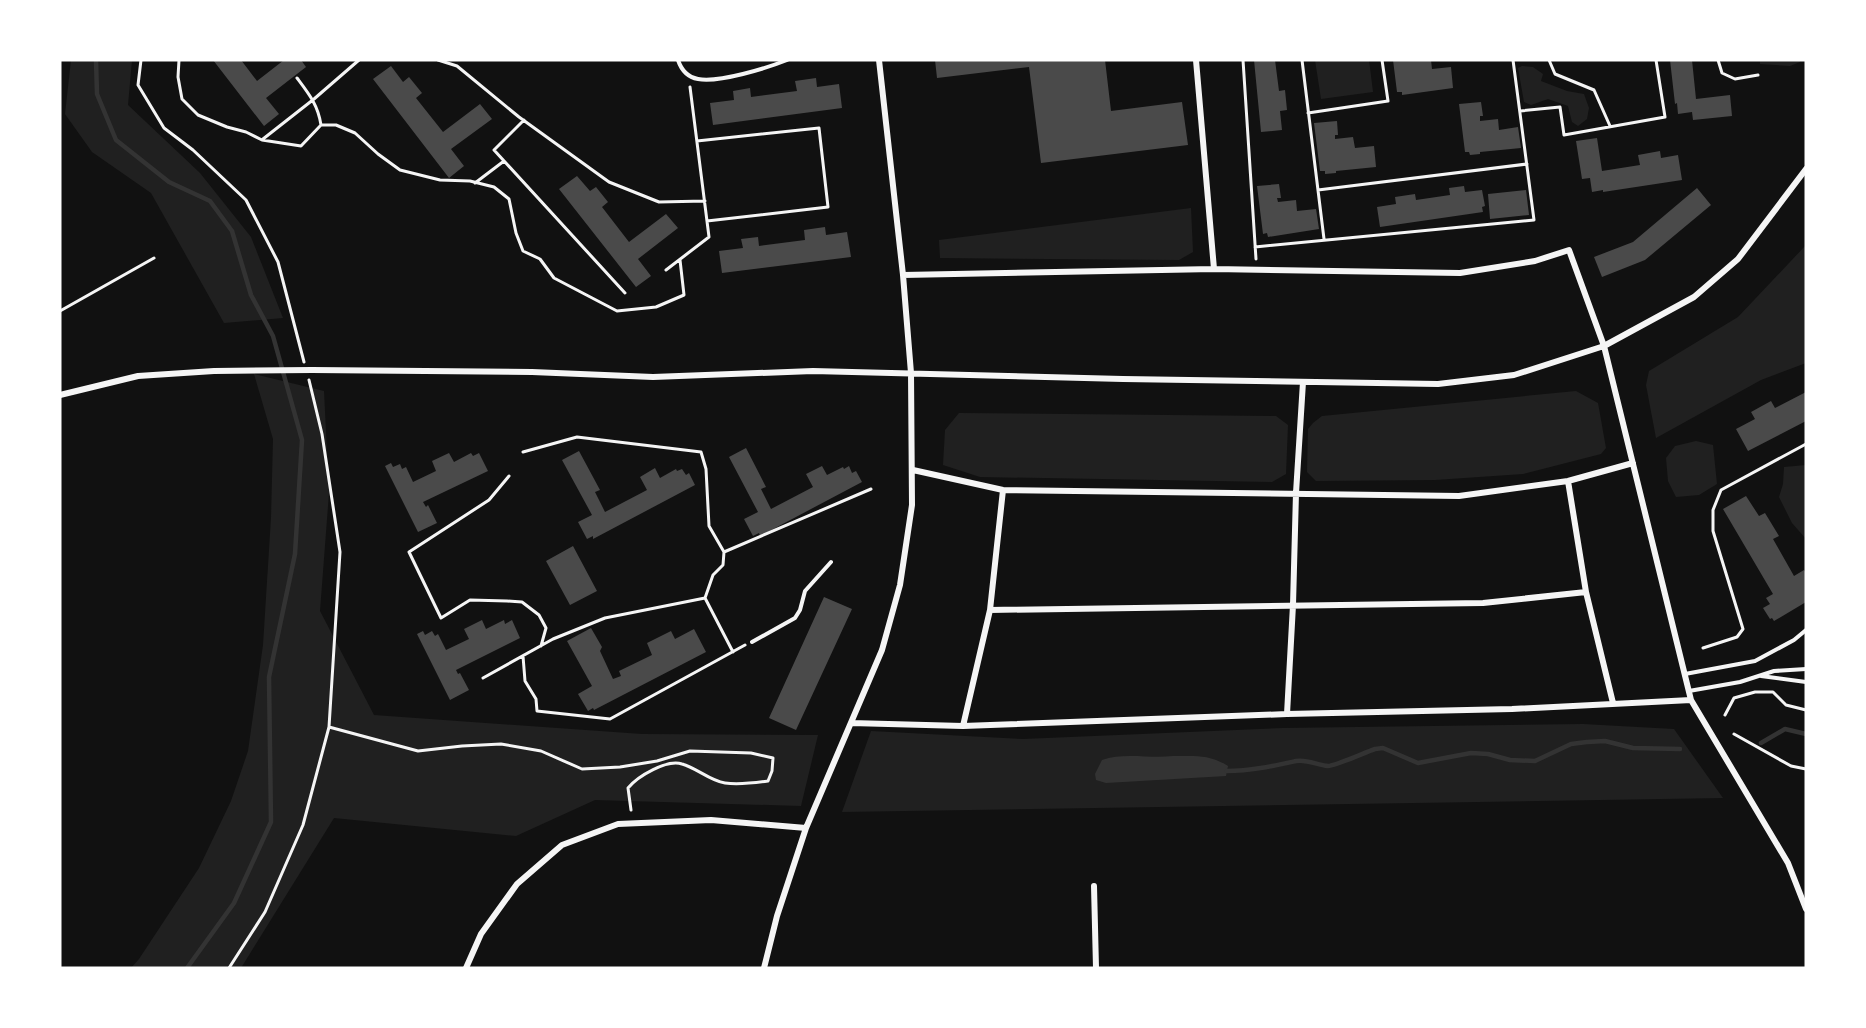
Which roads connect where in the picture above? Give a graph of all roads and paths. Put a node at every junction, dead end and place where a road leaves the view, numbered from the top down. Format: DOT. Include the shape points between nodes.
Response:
graph roads {
  1 [pos="141,60"];
  2 [pos="179,60"];
  3 [pos="359,60"];
  4 [pos="438,60"];
  5 [pos="678,60"];
  6 [pos="787,60"];
  7 [pos="879,60"];
  8 [pos="1196,60"];
  9 [pos="1243,60"];
  10 [pos="1302,60"];
  11 [pos="1382,60"];
  12 [pos="1513,60"];
  13 [pos="1549,60"];
  14 [pos="1656,60"];
  15 [pos="1718,60"];
  16 [pos="1758,75"];
  17 [pos="689,76"];
  18 [pos="297,78"];
  19 [pos="314,99"];
  20 [pos="1520,111"];
  21 [pos="1308,113"];
  22 [pos="524,120"];
  23 [pos="321,125"];
  24 [pos="1610,127"];
  25 [pos="262,140"];
  26 [pos="697,141"];
  27 [pos="504,161"];
  28 [pos="1527,164"];
  29 [pos="1806,170"];
  30 [pos="475,183"];
  31 [pos="1318,190"];
  32 [pos="705,201"];
  33 [pos="707,221"];
  34 [pos="1324,239"];
  35 [pos="1255,247"];
  36 [pos="154,258"];
  37 [pos="680,260"];
  38 [pos="1214,269"];
  39 [pos="666,270"];
  40 [pos="1257,270"];
  41 [pos="903,275"];
  42 [pos="625,293"];
  43 [pos="60,311"];
  44 [pos="1604,346"];
  45 [pos="305,366"];
  46 [pos="911,373"];
  47 [pos="308,377"];
  48 [pos="1303,382"];
  49 [pos="60,395"];
  50 [pos="1806,444"];
  51 [pos="523,452"];
  52 [pos="1633,463"];
  53 [pos="913,470"];
  54 [pos="509,476"];
  55 [pos="1568,481"];
  56 [pos="871,489"];
  57 [pos="1003,490"];
  58 [pos="1296,493"];
  59 [pos="724,552"];
  60 [pos="831,562"];
  61 [pos="1586,592"];
  62 [pos="705,598"];
  63 [pos="1293,605"];
  64 [pos="990,610"];
  65 [pos="1806,630"];
  66 [pos="752,642"];
  67 [pos="541,646"];
  68 [pos="1703,648"];
  69 [pos="734,652"];
  70 [pos="523,656"];
  71 [pos="1806,669"];
  72 [pos="1684,675"];
  73 [pos="1761,676"];
  74 [pos="483,678"];
  75 [pos="1806,682"];
  76 [pos="1689,692"];
  77 [pos="1691,700"];
  78 [pos="1613,702"];
  79 [pos="1806,710"];
  80 [pos="1287,714"];
  81 [pos="1725,715"];
  82 [pos="851,723"];
  83 [pos="963,726"];
  84 [pos="329,727"];
  85 [pos="1734,734"];
  86 [pos="1806,769"];
  87 [pos="631,810"];
  88 [pos="806,828"];
  89 [pos="1094,886"];
  90 [pos="1806,909"];
  91 [pos="230,968"];
  92 [pos="466,968"];
  93 [pos="764,968"];
  94 [pos="1096,968"];
  1 -- 45 [label="path" via="138,85 164,128 246,200 278,262"];
  2 -- 25 [label="path" via="182,99 198,115"];
  3 -- 19 [label="path"];
  4 -- 22 [label="path" via="457,66"];
  5 -- 17 [label="lane"];
  6 -- 17 [label="lane" via="755,72 698,80"];
  7 -- 41 [label="street"];
  8 -- 38 [label="street"];
  9 -- 35 [label="path"];
  10 -- 21 [label="path"];
  11 -- 21 [label="path" via="1388,101"];
  12 -- 20 [label="path"];
  13 -- 24 [label="path" via="1556,74 1594,90"];
  14 -- 24 [label="path" via="1665,117"];
  15 -- 16 [label="path" via="1722,72 1735,79"];
  17 -- 26 [label="path"];
  18 -- 19 [label="path"];
  19 -- 23 [label="path"];
  19 -- 25 [label="path"];
  20 -- 24 [label="path" via="1560,107 1564,135"];
  20 -- 28 [label="path"];
  21 -- 31 [label="path"];
  22 -- 27 [label="path" via="494,150"];
  22 -- 32 [label="path" via="609,183 659,202"];
  23 -- 25 [label="path" via="301,146"];
  23 -- 30 [label="path" via="336,125 355,134 400,170 440,180"];
  26 -- 32 [label="path"];
  26 -- 33 [label="path" via="819,128 828,207"];
  27 -- 30 [label="path"];
  27 -- 42 [label="path"];
  28 -- 31 [label="path"];
  28 -- 34 [label="path" via="1534,220"];
  29 -- 44 [label="street" via="1738,259 1694,297"];
  30 -- 37 [label="path" via="494,187 508,199 523,250 540,259 554,278 617,311 656,307 684,295"];
  31 -- 34 [label="path"];
  32 -- 33 [label="path"];
  33 -- 37 [label="path" via="709,237"];
  34 -- 35 [label="path"];
  35 -- 40 [label="path"];
  36 -- 43 [label="path"];
  37 -- 39 [label="path"];
  38 -- 40 [label="street"];
  38 -- 41 [label="street"];
  40 -- 44 [label="street" via="1460,273 1535,261 1569,250"];
  41 -- 46 [label="street"];
  44 -- 48 [label="street" via="1514,375 1438,384"];
  44 -- 52 [label="street"];
  46 -- 48 [label="street"];
  46 -- 49 [label="street" via="813,371 653,377 532,372 214,372 138,376"];
  46 -- 53 [label="street"];
  47 -- 84 [label="path" via="322,434 340,552"];
  48 -- 58 [label="street"];
  50 -- 68 [label="path" via="1721,490 1713,510 1713,531 1743,629 1737,637"];
  51 -- 59 [label="path" via="577,436 701,452 706,468 709,526"];
  52 -- 55 [label="street"];
  52 -- 72 [label="street"];
  53 -- 57 [label="street"];
  53 -- 82 [label="street" via="900,585 882,650"];
  54 -- 67 [label="path" via="489,500 409,552 441,618 470,600 522,602 539,615 546,628"];
  55 -- 58 [label="street" via="1459,496"];
  55 -- 61 [label="street"];
  56 -- 59 [label="path"];
  57 -- 58 [label="street"];
  57 -- 64 [label="street"];
  58 -- 63 [label="street"];
  59 -- 62 [label="path" via="723,565 713,575"];
  60 -- 66 [label="lane" via="805,591 795,618"];
  61 -- 63 [label="street" via="1483,603"];
  61 -- 78 [label="street"];
  62 -- 67 [label="path" via="605,618"];
  62 -- 69 [label="path"];
  63 -- 64 [label="street"];
  63 -- 80 [label="street"];
  64 -- 83 [label="street"];
  65 -- 72 [label="lane" via="1755,661"];
  66 -- 69 [label="path"];
  67 -- 70 [label="path"];
  69 -- 70 [label="path" via="610,719 537,711 536,699 525,681"];
  70 -- 74 [label="path"];
  71 -- 73 [label="lane"];
  72 -- 76 [label="street"];
  73 -- 75 [label="lane"];
  73 -- 76 [label="lane"];
  76 -- 77 [label="street"];
  77 -- 78 [label="street"];
  77 -- 90 [label="street" via="1788,863"];
  78 -- 80 [label="street" via="1512,709"];
  79 -- 81 [label="path" via="1786,705 1773,692 1755,692 1734,698"];
  80 -- 83 [label="street"];
  82 -- 83 [label="street"];
  82 -- 88 [label="street"];
  84 -- 87 [label="path" via="418,752 501,744 541,751 582,769 657,761 690,751 751,753 773,758 768,781 723,783 680,763 647,772 628,788"];
  84 -- 91 [label="path" via="303,825 265,912"];
  85 -- 86 [label="path" via="1791,766"];
  88 -- 92 [label="street" via="711,820 618,824 562,845 517,884 481,934"];
  88 -- 93 [label="street"];
  89 -- 94 [label="street"];
}
